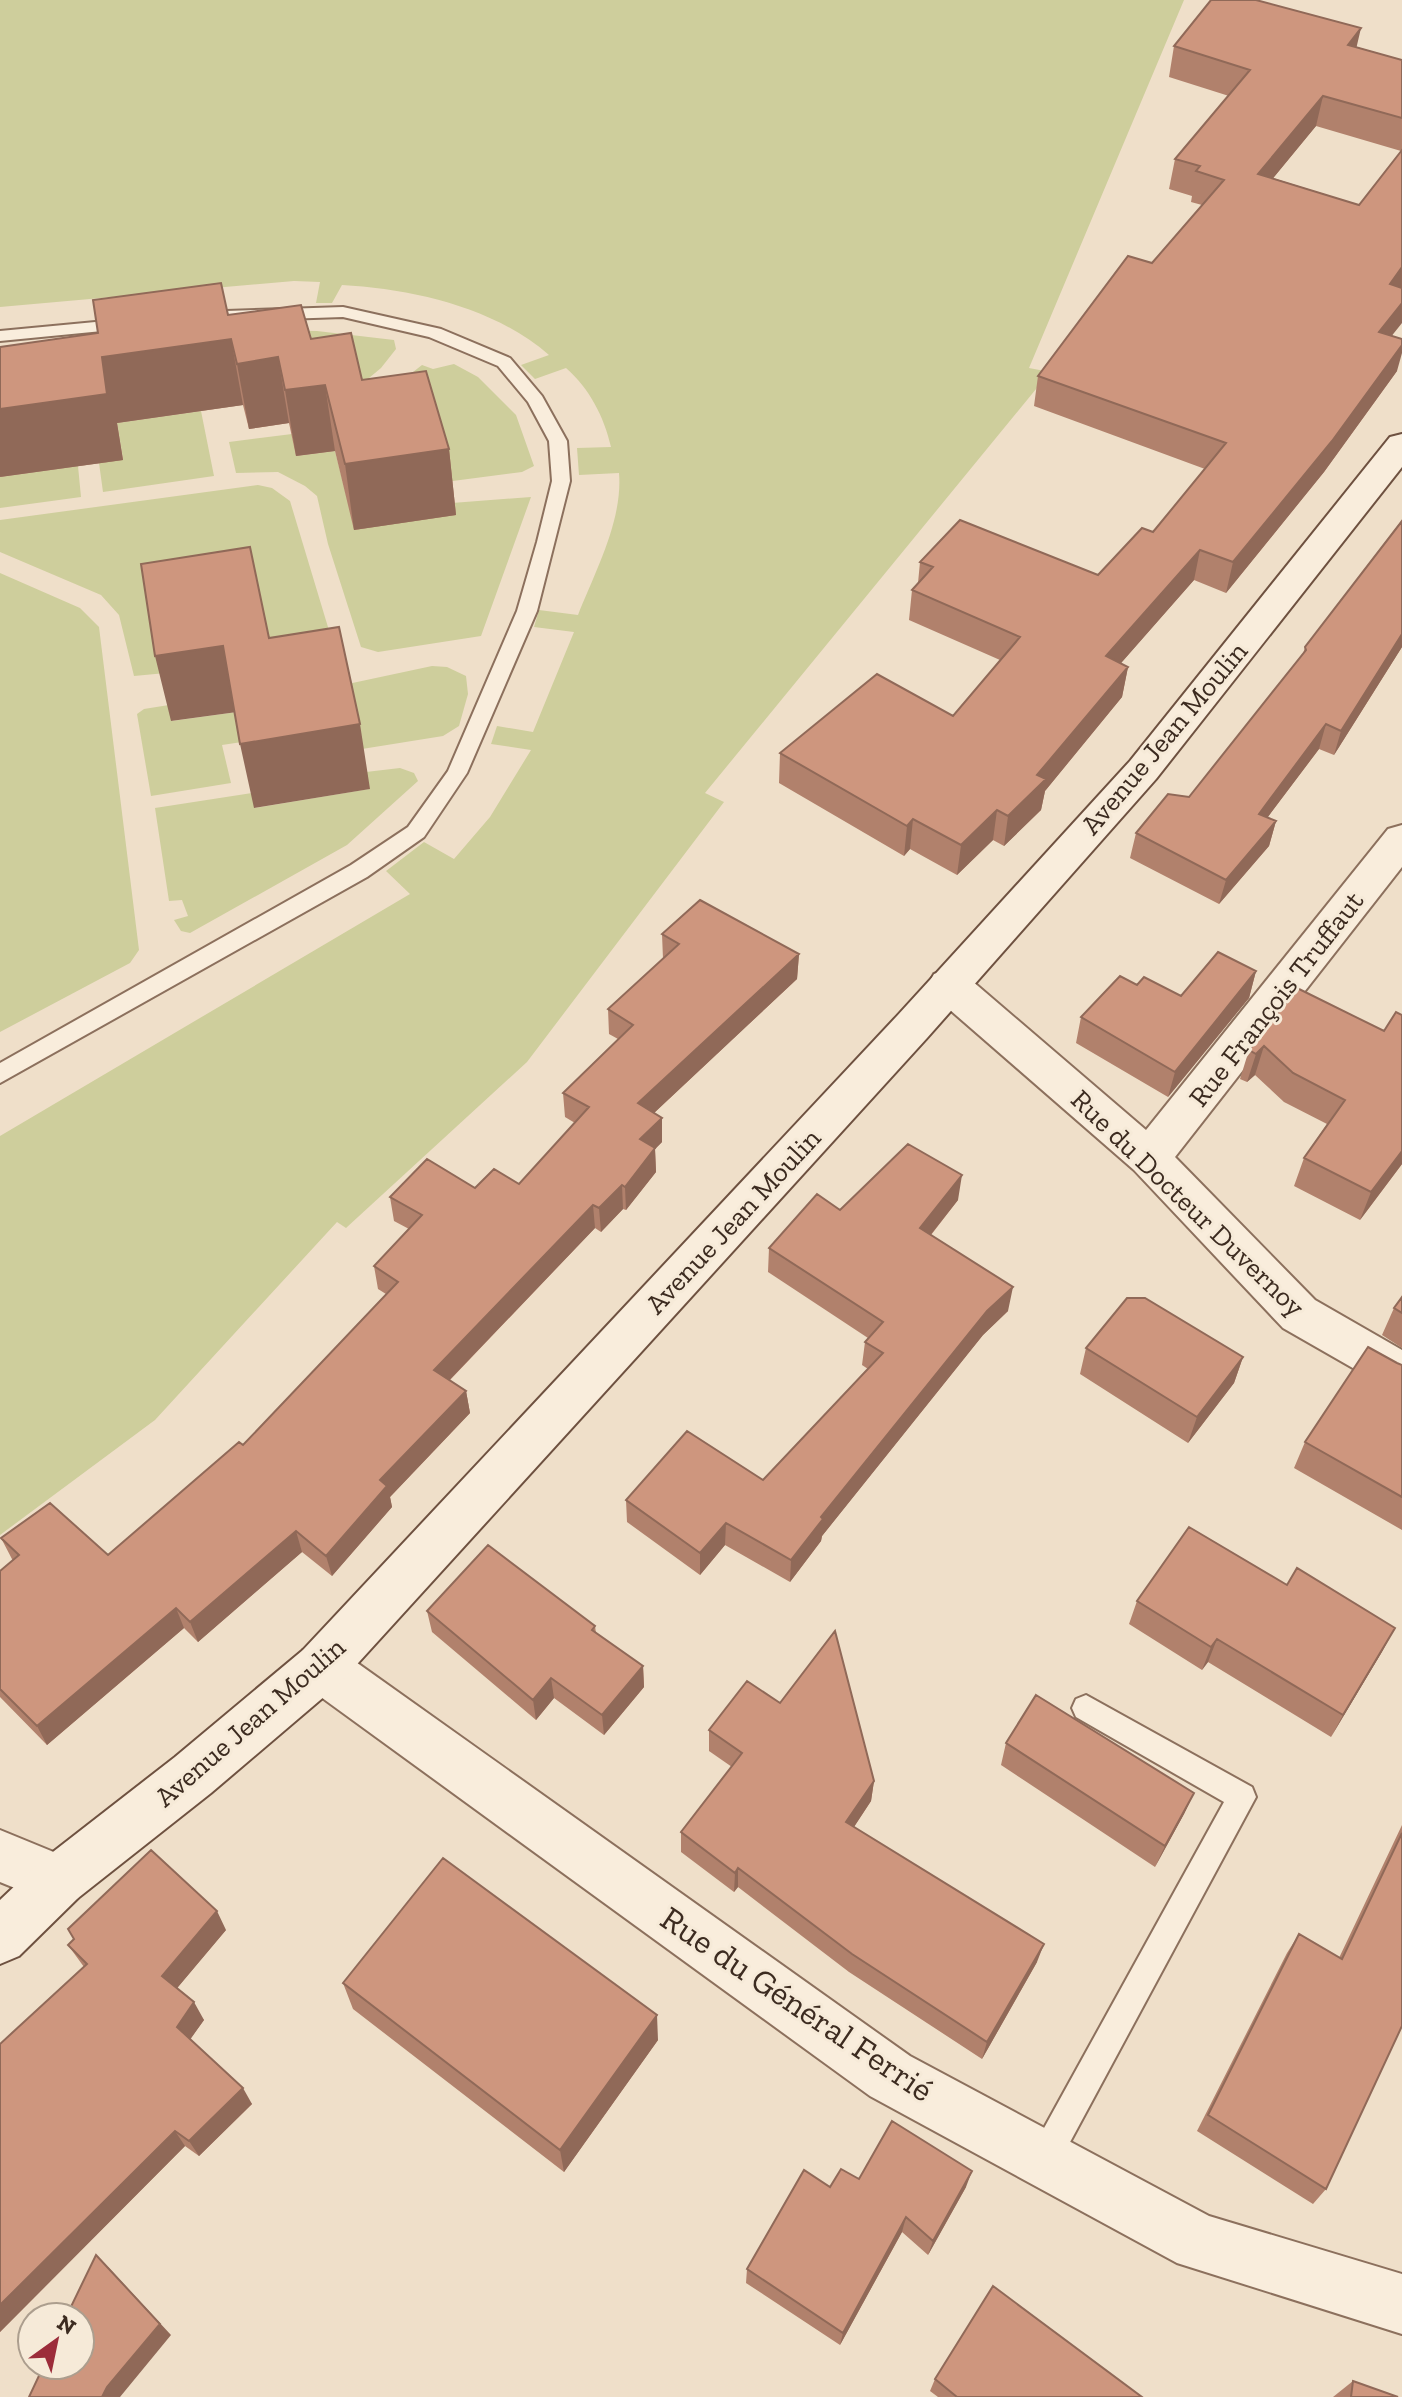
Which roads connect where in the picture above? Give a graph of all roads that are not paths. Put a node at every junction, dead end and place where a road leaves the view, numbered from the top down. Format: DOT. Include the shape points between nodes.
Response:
graph roads {
  1 [pos="176,319"];
  2 [pos="145,322"];
  3 [pos="0,336"];
  4 [pos="1402,444"];
  5 [pos="1402,839"];
  6 [pos="949,985"];
  7 [pos="0,1074"];
  8 [pos="1149,1158"];
  9 [pos="1402,1373"];
  10 [pos="321,1667"];
  11 [pos="1086,1708"];
  12 [pos="0,1856"];
  13 [pos="59,1880"];
  14 [pos="0,1937"];
  15 [pos="1044,2159"];
  16 [pos="1402,2304"];
  1 -- 7 [label="lane" via="343,312 435,333 504,362 536,400 558,441 561,481 547,542 527,611 457,773 416,832 359,871"];
  2 -- 3 [label="lane"];
  4 -- 6 [label="main road, Avenue Jean Moulin" via="1143,770"];
  5 -- 8 [label="main road, Rue François Truffaut"];
  6 -- 8 [label="main road, Rue du Docteur Duvernoy"];
  6 -- 10 [label="main road, Avenue Jean Moulin"];
  8 -- 9 [label="main road, Rue du Docteur Duvernoy" via="1299,1314"];
  10 -- 13 [label="main road, Avenue Jean Moulin"];
  10 -- 15 [label="main road, Rue du Général Ferrié" via="890,2076"];
  11 -- 15 [label="lane" via="1242,1797"];
  12 -- 13 [label="main road"];
  13 -- 14 [label="main road, Avenue Jean Moulin"];
  15 -- 16 [label="main road, Rue du Général Ferrié" via="1198,2242"];
}
